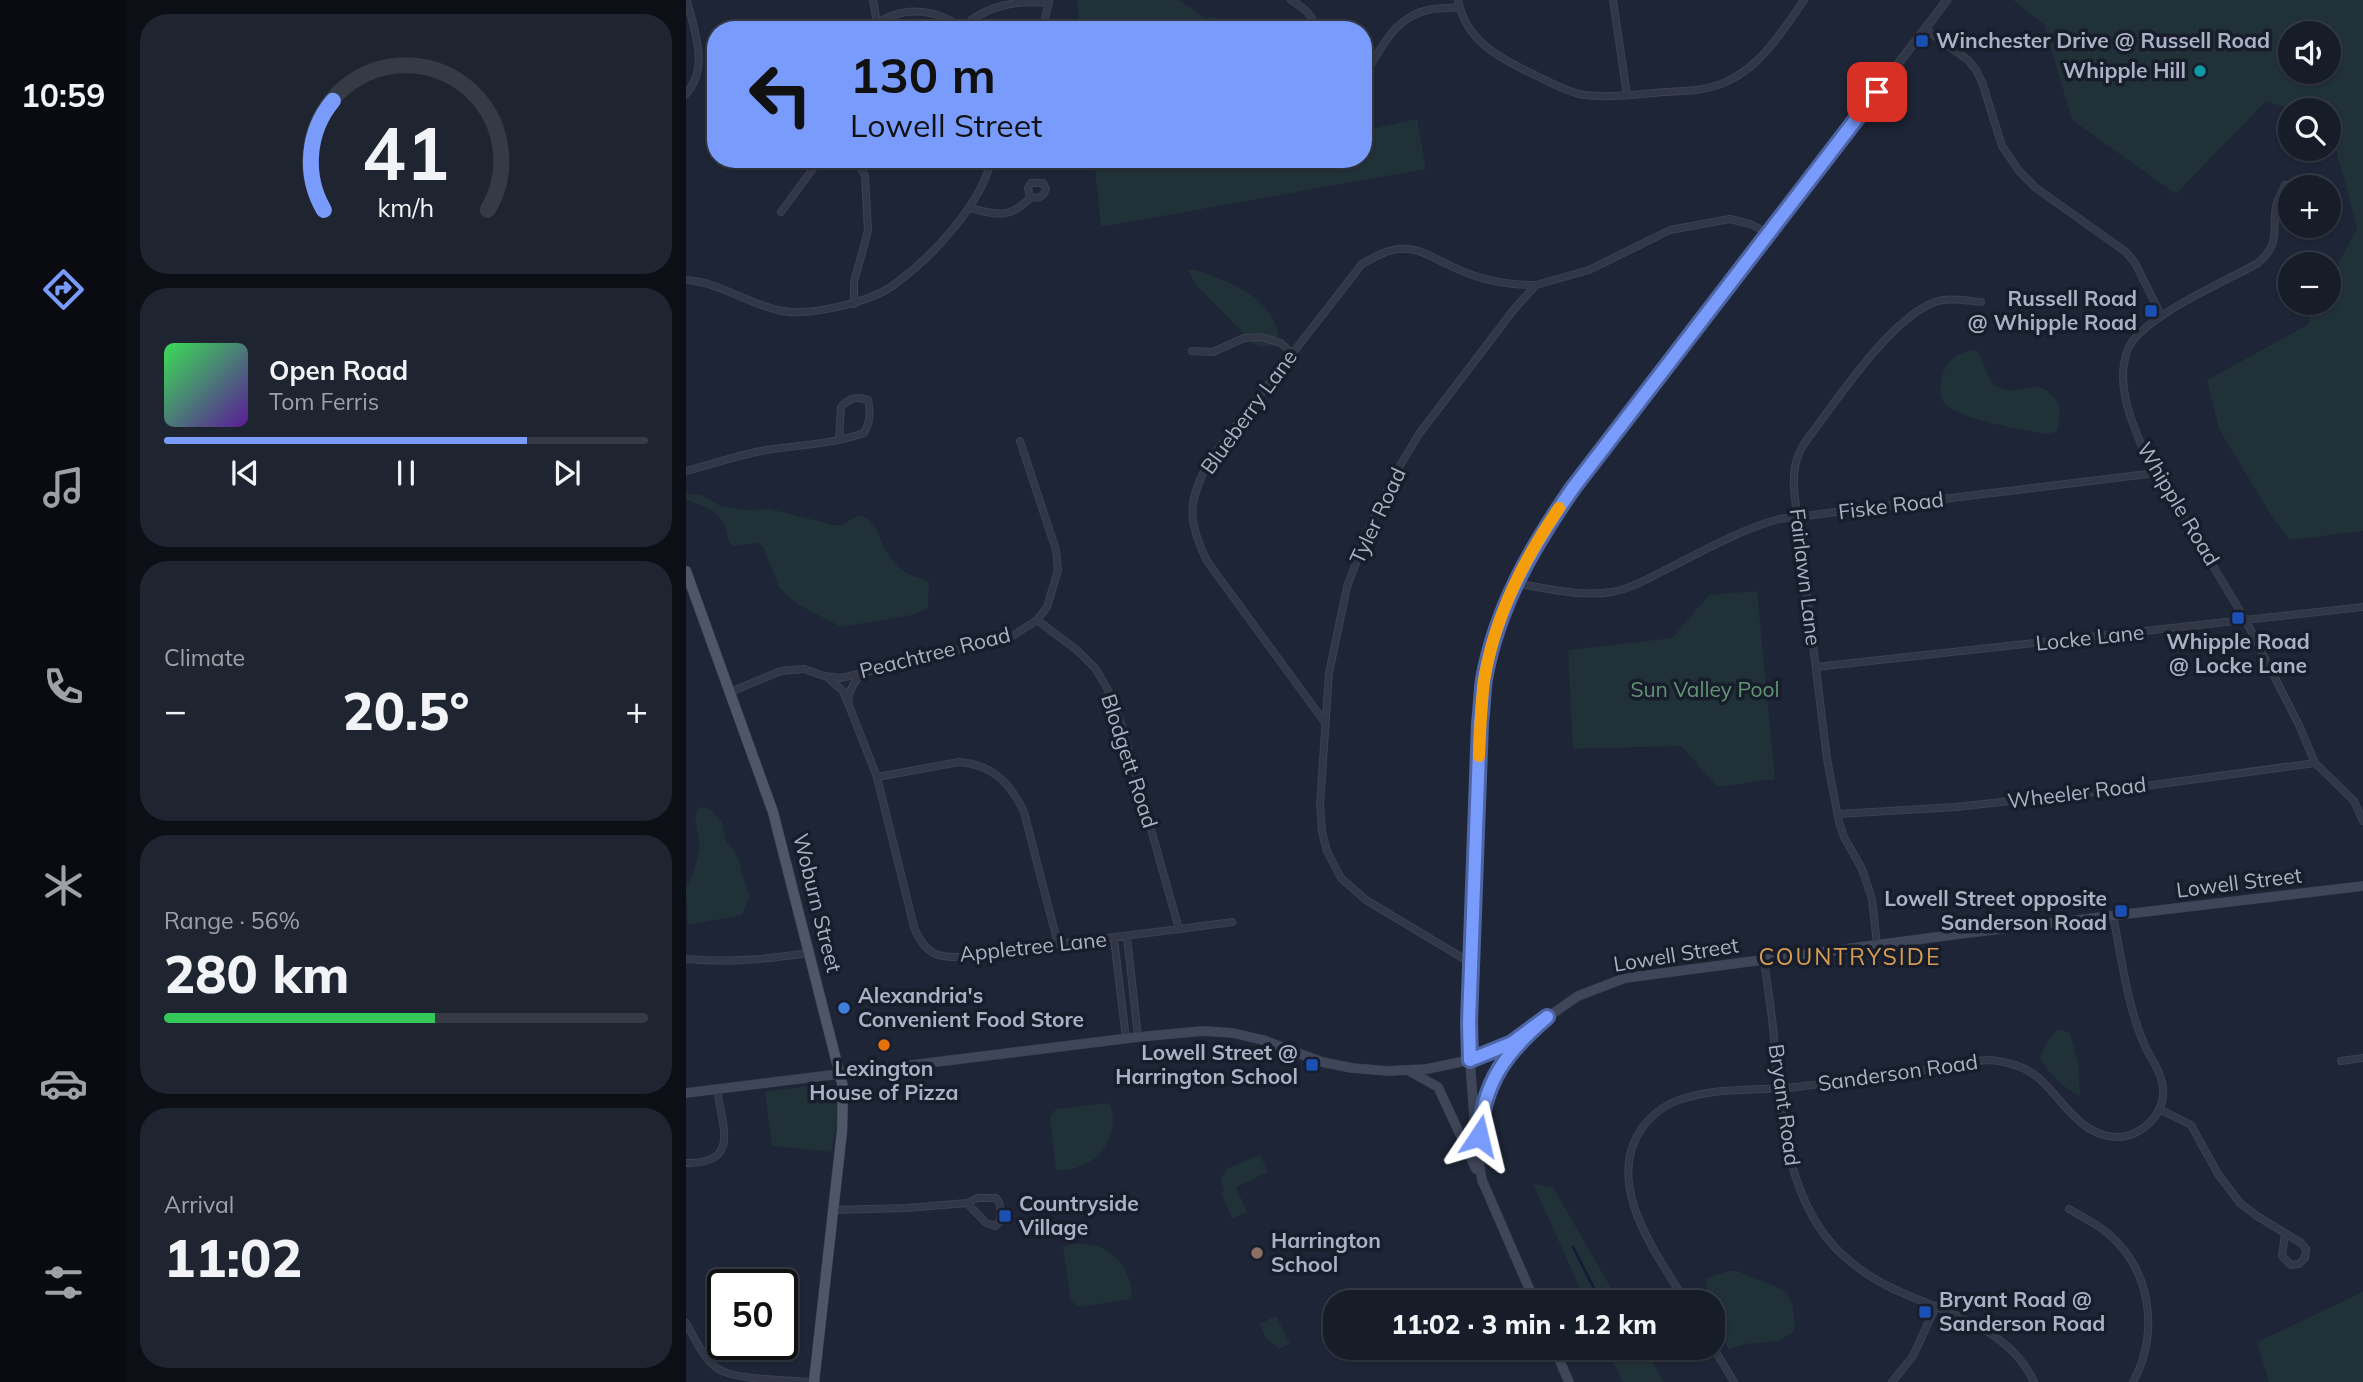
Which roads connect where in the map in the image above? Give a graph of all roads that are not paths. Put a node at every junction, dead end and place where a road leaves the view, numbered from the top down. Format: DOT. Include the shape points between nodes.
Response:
graph roads {
  1 [pos="687,0"];
  2 [pos="873,0"];
  3 [pos="1291,0"];
  4 [pos="1613,0"];
  5 [pos="1804,0"];
  6 [pos="1947,0"];
  7 [pos="1049,1"];
  8 [pos="1459,3"];
  9 [pos="877,21"];
  10 [pos="881,21"];
  11 [pos="949,21"];
  12 [pos="972,21"];
  13 [pos="1044,21"];
  14 [pos="1314,21"];
  15 [pos="1925,29"];
  16 [pos="1372,62"];
  17 [pos="686,94"];
  18 [pos="1627,95"];
  19 [pos="813,168"];
  20 [pos="861,168"];
  21 [pos="990,168"];
  22 [pos="1030,198"];
  23 [pos="2278,201"];
  24 [pos="970,208"];
  25 [pos="781,212"];
  26 [pos="1769,233"];
  27 [pos="686,280"];
  28 [pos="1535,285"];
  29 [pos="1981,302"];
  30 [pos="854,304"];
  31 [pos="2161,315"];
  32 [pos="1192,351"];
  33 [pos="1292,353"];
  34 [pos="839,440"];
  35 [pos="1020,441"];
  36 [pos="686,471"];
  37 [pos="2156,473"];
  38 [pos="1797,516"];
  39 [pos="686,571"];
  40 [pos="1514,583"];
  41 [pos="689,587"];
  42 [pos="2363,607"];
  43 [pos="1037,620"];
  44 [pos="2246,621"];
  45 [pos="1816,667"];
  46 [pos="866,672"];
  47 [pos="824,676"];
  48 [pos="730,692"];
  49 [pos="848,703"];
  50 [pos="1326,724"];
  51 [pos="2315,763"];
  52 [pos="877,778"];
  53 [pos="1838,814"];
  54 [pos="2363,821"];
  55 [pos="2363,886"];
  56 [pos="2113,916"];
  57 [pos="1232,922"];
  58 [pos="1179,929"];
  59 [pos="1126,937"];
  60 [pos="1114,938"];
  61 [pos="1058,944"];
  62 [pos="1877,945"];
  63 [pos="810,953"];
  64 [pos="686,959"];
  65 [pos="1764,959"];
  66 [pos="1471,963"];
  67 [pos="1547,1017"];
  68 [pos="1139,1037"];
  69 [pos="1126,1039"];
  70 [pos="2363,1058"];
  71 [pos="1470,1060"];
  72 [pos="2341,1060"];
  73 [pos="1408,1071"];
  74 [pos="841,1074"];
  75 [pos="717,1089"];
  76 [pos="1778,1089"];
  77 [pos="686,1093"];
  78 [pos="2159,1109"];
  79 [pos="1478,1161"];
  80 [pos="686,1163"];
  81 [pos="1482,1180"];
  82 [pos="967,1203"];
  83 [pos="2069,1209"];
  84 [pos="833,1210"];
  85 [pos="2285,1233"];
  86 [pos="1530,1290"];
  87 [pos="1679,1290"];
  88 [pos="1936,1306"];
  89 [pos="686,1322"];
  90 [pos="1559,1360"];
  91 [pos="1720,1360"];
  92 [pos="812,1382"];
  93 [pos="1569,1382"];
  94 [pos="1734,1382"];
  95 [pos="1892,1382"];
  96 [pos="2034,1382"];
  97 [pos="2133,1382"];
  1 -- 17 [label="street" via="699,57"];
  2 -- 9 [label="street"];
  3 -- 14 [label="street"];
  4 -- 18 [label="street"];
  5 -- 18 [label="street" via="1761,56 1727,82 1697,91"];
  6 -- 15 [label="street"];
  7 -- 12 [label="street" via="1010,2"];
  7 -- 13 [label="street"];
  8 -- 16 [label="street" via="1403,21"];
  8 -- 18 [label="street" via="1480,43 1508,62 1577,93"];
  10 -- 11 [label="street" via="917,11"];
  15 -- 26 [label="street"];
  15 -- 31 [label="street" via="1976,70 2002,145 2019,171 2126,252"];
  19 -- 25 [label="street"];
  20 -- 30 [label="street" via="869,231 854,282"];
  21 -- 24 [label="street"];
  22 -- 24 [label="street" via="1018,210 996,215"];
  23 -- 31 [label="street, Whipple Road" via="2275,237 2258,263"];
  24 -- 30 [label="street" via="894,286"];
  26 -- 28 [label="street" via="1730,219 1682,227 1589,270"];
  26 -- 40 [label="street" via="1573,488"];
  27 -- 30 [label="street" via="785,312"];
  28 -- 33 [label="street, Blueberry Lane" via="1489,281 1411,248 1394,249 1362,264"];
  28 -- 50 [label="street, Tyler Road" via="1419,435 1386,492 1347,587 1329,673"];
  29 -- 38 [label="street, Fairlawn Lane" via="1937,302 1892,331 1798,454 1793,478"];
  31 -- 37 [label="street, Whipple Road" via="2133,341 2124,370 2131,420"];
  32 -- 33 [label="street" via="1213,352 1244,338 1261,337"];
  33 -- 50 [label="street, Blueberry Lane" via="1211,458 1199,479 1191,516 1207,561"];
  34 -- 34 [label="street" via="864,433 869,424 868,400 858,397 841,407"];
  34 -- 36 [label="street" via="763,451"];
  35 -- 43 [label="street, Peachtree Road" via="1056,550 1058,570"];
  37 -- 38 [label="street, Fiske Road"];
  37 -- 44 [label="street, Whipple Road"];
  38 -- 40 [label="street, Fiske Road" via="1754,526 1614,592"];
  38 -- 45 [label="street, Fairlawn Lane"];
  39 -- 41 [label="main road, Woburn Street"];
  40 -- 66 [label="street" via="1484,679"];
  41 -- 48 [label="main road, Woburn Street"];
  42 -- 44 [label="street, Locke Lane"];
  43 -- 46 [label="street, Peachtree Road" via="1011,637"];
  43 -- 58 [label="street, Blodgett Road" via="1078,651 1107,688"];
  44 -- 45 [label="street, Locke Lane"];
  44 -- 51 [label="street, Whipple Road"];
  45 -- 53 [label="street, Fairlawn Lane"];
  46 -- 47 [label="street, Peachtree Road" via="841,678"];
  46 -- 49 [label="street" via="852,684"];
  47 -- 48 [label="street, Peachtree Road" via="804,669 781,671"];
  47 -- 49 [label="street, Appletree Lane"];
  48 -- 63 [label="main road, Woburn Street" via="773,812"];
  49 -- 52 [label="street, Appletree Lane"];
  50 -- 66 [label="street, Tyler Road" via="1322,832 1341,878 1366,900"];
  51 -- 53 [label="street, Wheeler Road" via="1956,807"];
  51 -- 54 [label="street, Whipple Road" via="2354,801"];
  52 -- 61 [label="street" via="959,762 988,770 1008,784 1024,812"];
  52 -- 61 [label="street, Appletree Lane" via="914,927 923,945 933,953 955,956"];
  53 -- 62 [label="street, Fairlawn Lane" via="1872,899"];
  55 -- 56 [label="main road, Lowell Street"];
  56 -- 62 [label="main road, Lowell Street"];
  56 -- 78 [label="street" via="2135,1019 2162,1080"];
  57 -- 58 [label="street, Appletree Lane"];
  58 -- 59 [label="street, Appletree Lane"];
  59 -- 60 [label="street, Appletree Lane"];
  59 -- 68 [label="street"];
  60 -- 61 [label="street, Appletree Lane"];
  60 -- 69 [label="street"];
  62 -- 65 [label="main road, Lowell Street"];
  63 -- 64 [label="street" via="753,961"];
  63 -- 74 [label="main road, Woburn Street"];
  65 -- 67 [label="main road, Lowell Street" via="1625,978 1578,996"];
  65 -- 76 [label="street, Bryant Road"];
  66 -- 71 [label="street"];
  67 -- 71 [label="main road, Lowell Street" via="1512,1043"];
  67 -- 79 [label="main road" via="1514,1048 1494,1078 1481,1117"];
  68 -- 69 [label="main road, Lowell Street"];
  68 -- 73 [label="main road, Lowell Street" via="1233,1033 1336,1065"];
  69 -- 74 [label="main road, Lowell Street"];
  70 -- 72 [label="street"];
  71 -- 73 [label="main road, Lowell Street"];
  71 -- 79 [label="main road"];
  73 -- 81 [label="main road" via="1438,1087"];
  74 -- 75 [label="main road, Lowell Street"];
  74 -- 84 [label="main road, Woburn Street" via="844,1101"];
  75 -- 77 [label="main road, Lowell Street"];
  75 -- 80 [label="street" via="722,1150 709,1162"];
  76 -- 78 [label="street, Sanderson Road" via="1991,1060 2039,1076 2082,1123 2100,1134 2133,1134 2151,1122"];
  76 -- 87 [label="street, Sanderson Road" via="1718,1092 1673,1102 1646,1123 1630,1150 1626,1170 1634,1208"];
  76 -- 88 [label="street, Bryant Road" via="1793,1172 1819,1228 1874,1278"];
  78 -- 85 [label="street" via="2191,1125 2233,1195"];
  79 -- 81 [label="main road"];
  81 -- 86 [label="main road"];
  82 -- 82 [label="street" via="996,1198 999,1223 986,1223"];
  82 -- 84 [label="street"];
  83 -- 97 [label="street" via="2112,1237 2140,1278 2148,1328 2145,1352"];
  84 -- 92 [label="main road, Woburn Street"];
  85 -- 85 [label="street" via="2306,1249 2299,1264 2291,1265 2282,1256"];
  88 -- 95 [label="street" via="1913,1356"];
  88 -- 96 [label="street, Bryant Road" via="2000,1339"];
  89 -- 92 [label="street" via="717,1369 741,1376"];
  90 -- 93 [label="main road"];
  91 -- 94 [label="street"];
}
